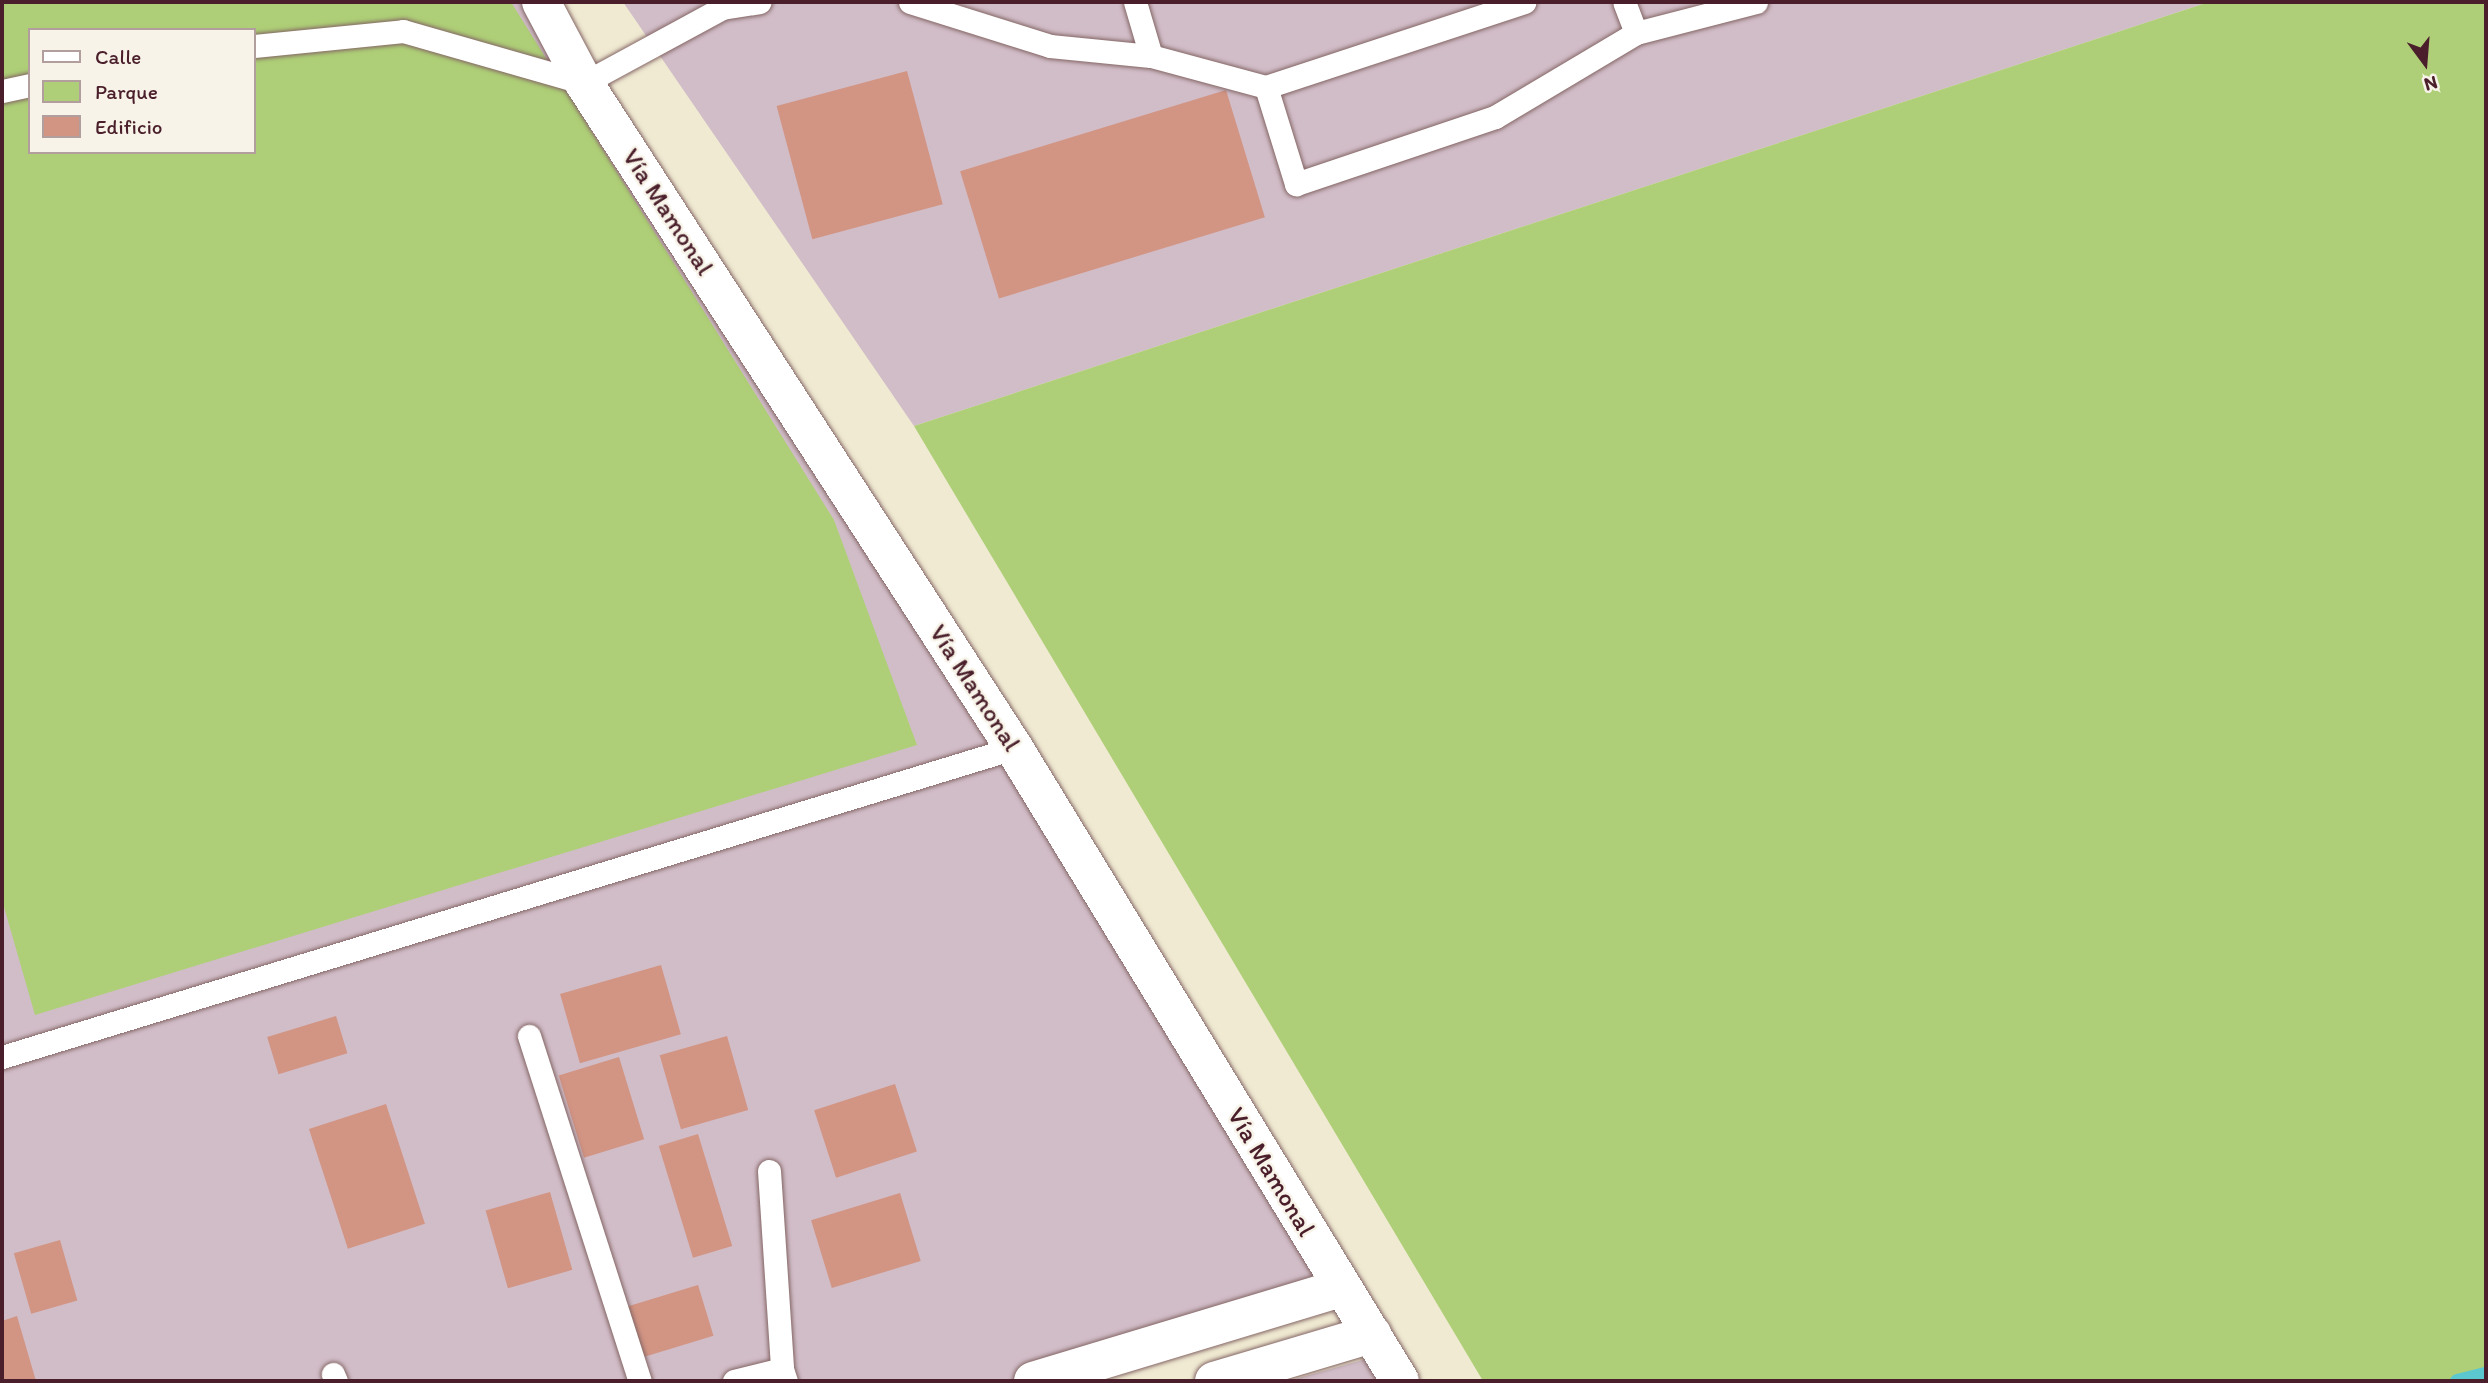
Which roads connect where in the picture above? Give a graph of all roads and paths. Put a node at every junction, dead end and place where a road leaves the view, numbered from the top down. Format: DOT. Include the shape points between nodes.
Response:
graph roads {
  1 [pos="541,2"];
  2 [pos="760,2"];
  3 [pos="910,2"];
  4 [pos="1135,2"];
  5 [pos="1524,2"];
  6 [pos="1624,2"];
  7 [pos="1756,2"];
  8 [pos="1636,33"];
  9 [pos="256,46"];
  10 [pos="1151,56"];
  11 [pos="584,83"];
  12 [pos="28,85"];
  13 [pos="1266,87"];
  14 [pos="2,91"];
  15 [pos="1014,748"];
  16 [pos="529,1036"];
  17 [pos="2,1057"];
  18 [pos="769,1171"];
  19 [pos="1341,1287"];
  20 [pos="1372,1334"];
  21 [pos="784,1375"];
  22 [pos="640,1381"];
  23 [pos="734,1381"];
  24 [pos="1033,1381"];
  25 [pos="1214,1381"];
  26 [pos="1400,1381"];
  1 -- 11 [label="street, Vía Mamonal"];
  2 -- 11 [label="lane" via="722,8"];
  3 -- 10 [label="lane" via="1050,46"];
  4 -- 10 [label="lane"];
  5 -- 13 [label="lane"];
  6 -- 8 [label="lane"];
  7 -- 8 [label="lane"];
  8 -- 13 [label="lane" via="1494,117 1296,184"];
  9 -- 11 [label="lane" via="403,31"];
  10 -- 13 [label="lane"];
  11 -- 15 [label="street, Vía Mamonal"];
  12 -- 14 [label="lane"];
  15 -- 17 [label="lane"];
  15 -- 19 [label="street, Vía Mamonal"];
  16 -- 22 [label="lane"];
  18 -- 21 [label="lane"];
  19 -- 20 [label="street, Vía Mamonal"];
  19 -- 24 [label="street"];
  20 -- 25 [label="street"];
  20 -- 26 [label="street, Vía Mamonal"];
  21 -- 23 [label="lane"];
}
